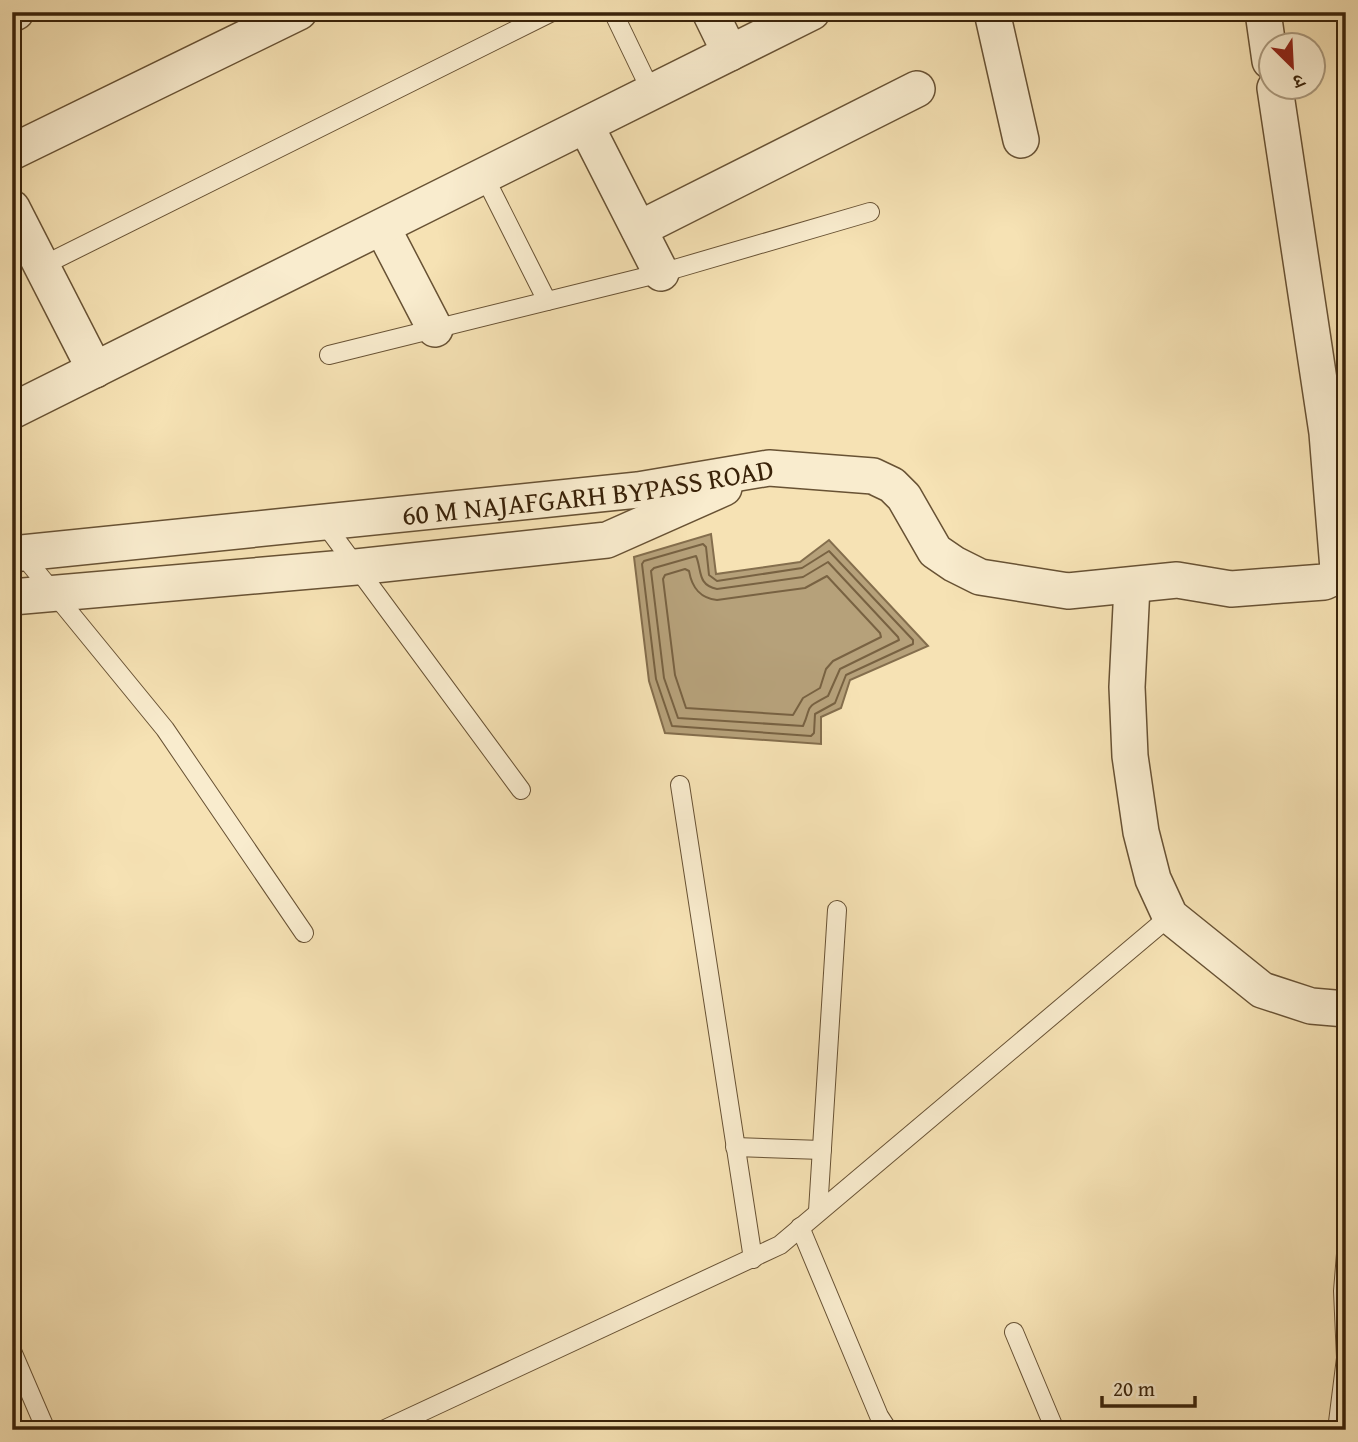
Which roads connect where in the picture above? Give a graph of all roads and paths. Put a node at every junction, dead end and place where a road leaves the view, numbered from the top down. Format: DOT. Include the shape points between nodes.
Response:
graph roads {
  1 [pos="299,12"];
  2 [pos="552,12"];
  3 [pos="613,12"];
  4 [pos="710,12"];
  5 [pos="812,12"];
  6 [pos="992,12"];
  7 [pos="1263,12"];
  8 [pos="1266,32"];
  9 [pos="730,53"];
  10 [pos="917,89"];
  11 [pos="652,93"];
  12 [pos="1277,102"];
  13 [pos="586,126"];
  14 [pos="1021,140"];
  15 [pos="12,152"];
  16 [pos="484,176"];
  17 [pos="12,208"];
  18 [pos="870,212"];
  19 [pos="382,227"];
  20 [pos="639,229"];
  21 [pos="42,266"];
  22 [pos="661,273"];
  23 [pos="547,301"];
  24 [pos="435,329"];
  25 [pos="329,355"];
  26 [pos="95,370"];
  27 [pos="12,411"];
  28 [pos="1336,432"];
  29 [pos="769,468"];
  30 [pos="324,523"];
  31 [pos="17,554"];
  32 [pos="356,567"];
  33 [pos="1132,586"];
  34 [pos="55,594"];
  35 [pos="12,597"];
  36 [pos="680,785"];
  37 [pos="521,790"];
  38 [pos="837,910"];
  39 [pos="1170,916"];
  40 [pos="304,933"];
  41 [pos="1346,1009"];
  42 [pos="735,1147"];
  43 [pos="822,1150"];
  44 [pos="818,1211"];
  45 [pos="800,1227"];
  46 [pos="1346,1254"];
  47 [pos="753,1259"];
  48 [pos="1014,1332"];
  49 [pos="12,1351"];
  50 [pos="46,1430"];
  51 [pos="383,1430"];
  52 [pos="888,1430"];
  53 [pos="1055,1430"];
  54 [pos="1337,1430"];
  1 -- 15 [label="street"];
  2 -- 21 [label="lane"];
  3 -- 11 [label="lane"];
  4 -- 9 [label="street"];
  5 -- 9 [label="street"];
  6 -- 14 [label="street"];
  7 -- 8 [label="street"];
  9 -- 11 [label="street"];
  10 -- 20 [label="street"];
  11 -- 13 [label="street"];
  12 -- 28 [label="street"];
  13 -- 16 [label="street"];
  13 -- 20 [label="street"];
  16 -- 19 [label="street"];
  16 -- 23 [label="lane"];
  17 -- 21 [label="street"];
  18 -- 22 [label="lane"];
  19 -- 24 [label="street"];
  19 -- 26 [label="street"];
  20 -- 22 [label="street"];
  21 -- 26 [label="street"];
  22 -- 23 [label="lane"];
  23 -- 24 [label="lane"];
  24 -- 25 [label="lane"];
  26 -- 27 [label="street"];
  28 -- 33 [label="street" via="1335,577 1247,589 1177,580"];
  29 -- 30 [label="street, 60 M NAJAFGARH BYPASS ROAD" via="638,489"];
  29 -- 32 [label="street, 60 M NAJAFGARH BYPASS ROAD" via="607,540"];
  29 -- 33 [label="street" via="873,476 891,485 904,497 935,551 980,577 1068,591"];
  30 -- 31 [label="street, 60 M NAJAFGARH BYPASS ROAD"];
  30 -- 32 [label="lane"];
  31 -- 34 [label="lane"];
  32 -- 34 [label="street, 60 M NAJAFGARH BYPASS ROAD"];
  32 -- 37 [label="lane"];
  33 -- 39 [label="street" via="1127,687 1130,756 1144,844"];
  34 -- 35 [label="street, 60 M NAJAFGARH BYPASS ROAD"];
  34 -- 40 [label="lane" via="165,729"];
  36 -- 42 [label="lane"];
  38 -- 43 [label="lane"];
  39 -- 41 [label="street" via="1262,990 1311,1006"];
  39 -- 44 [label="lane"];
  42 -- 43 [label="lane"];
  42 -- 47 [label="lane"];
  43 -- 44 [label="lane"];
  44 -- 45 [label="lane"];
  45 -- 47 [label="lane" via="780,1245"];
  45 -- 52 [label="lane"];
  46 -- 54 [label="lane" via="1346,1358"];
  47 -- 51 [label="lane"];
  48 -- 53 [label="lane"];
  49 -- 50 [label="lane"];
}
